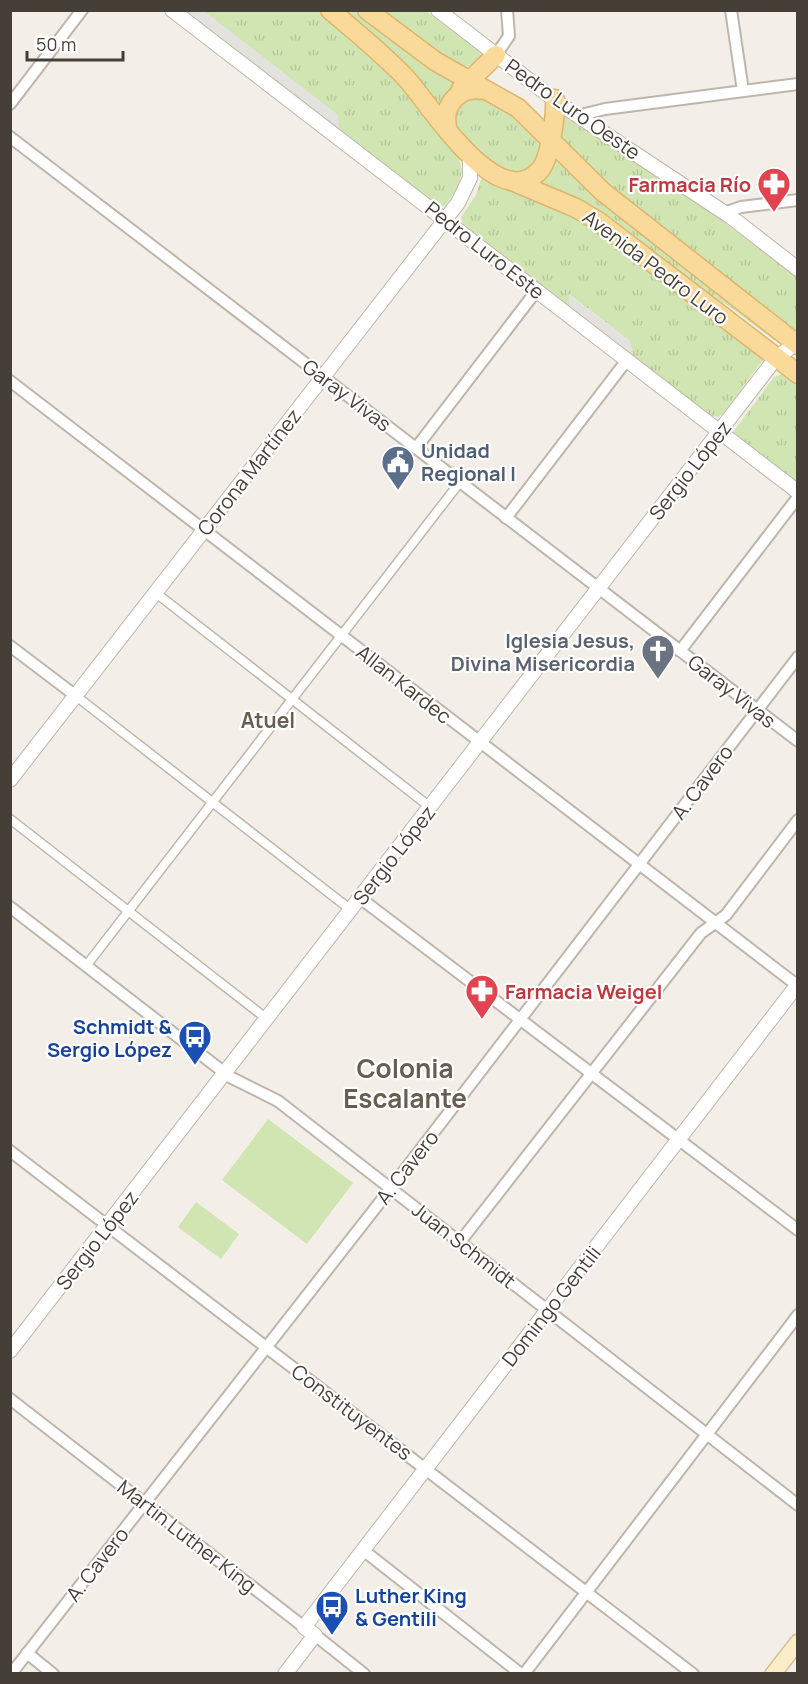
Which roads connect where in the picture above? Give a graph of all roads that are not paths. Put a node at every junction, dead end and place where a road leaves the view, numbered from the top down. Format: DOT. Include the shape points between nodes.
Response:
graph roads {
  1 [pos="82,10"];
  2 [pos="172,10"];
  3 [pos="330,10"];
  4 [pos="367,10"];
  5 [pos="438,10"];
  6 [pos="507,10"];
  7 [pos="731,10"];
  8 [pos="496,55"];
  9 [pos="469,81"];
  10 [pos="798,84"];
  11 [pos="487,90"];
  12 [pos="743,91"];
  13 [pos="454,99"];
  14 [pos="555,99"];
  15 [pos="10,104"];
  16 [pos="577,116"];
  17 [pos="447,127"];
  18 [pos="10,137"];
  19 [pos="546,142"];
  20 [pos="470,158"];
  21 [pos="505,178"];
  22 [pos="798,200"];
  23 [pos="724,213"];
  24 [pos="446,219"];
  25 [pos="798,268"];
  26 [pos="537,290"];
  27 [pos="797,343"];
  28 [pos="777,358"];
  29 [pos="627,360"];
  30 [pos="798,374"];
  31 [pos="323,377"];
  32 [pos="10,381"];
  33 [pos="720,432"];
  34 [pos="416,448"];
  35 [pos="460,482"];
  36 [pos="798,492"];
  37 [pos="798,497"];
  38 [pos="506,518"];
  39 [pos="204,531"];
  40 [pos="599,589"];
  41 [pos="156,593"];
  42 [pos="341,636"];
  43 [pos="10,646"];
  44 [pos="680,651"];
  45 [pos="798,657"];
  46 [pos="76,696"];
  47 [pos="292,700"];
  48 [pos="757,710"];
  49 [pos="798,741"];
  50 [pos="480,742"];
  51 [pos="10,780"];
  52 [pos="213,802"];
  53 [pos="430,807"];
  54 [pos="10,819"];
  55 [pos="798,820"];
  56 [pos="639,864"];
  57 [pos="360,898"];
  58 [pos="10,908"];
  59 [pos="351,910"];
  60 [pos="129,911"];
  61 [pos="715,922"];
  62 [pos="86,966"];
  63 [pos="797,985"];
  64 [pos="267,1019"];
  65 [pos="520,1019"];
  66 [pos="225,1073"];
  67 [pos="591,1073"];
  68 [pos="679,1139"];
  69 [pos="10,1151"];
  70 [pos="391,1188"];
  71 [pos="108,1226"];
  72 [pos="798,1230"];
  73 [pos="460,1242"];
  74 [pos="547,1310"];
  75 [pos="798,1315"];
  76 [pos="266,1347"];
  77 [pos="10,1351"];
  78 [pos="10,1399"];
  79 [pos="707,1434"];
  80 [pos="426,1469"];
  81 [pos="144,1503"];
  82 [pos="798,1504"];
  83 [pos="363,1550"];
  84 [pos="586,1592"];
  85 [pos="309,1631"];
  86 [pos="798,1642"];
  87 [pos="27,1653"];
  88 [pos="11,1674"];
  89 [pos="53,1674"];
  90 [pos="285,1674"];
  91 [pos="364,1674"];
  92 [pos="522,1674"];
  93 [pos="693,1674"];
  94 [pos="773,1674"];
  1 -- 15 [label="street"];
  2 -- 24 [label="street, Pedro Luro Este"];
  3 -- 17 [label="main road, Avenida Pedro Luro" via="391,62"];
  4 -- 9 [label="main road, Avenida Pedro Luro" via="423,54"];
  5 -- 8 [label="street, Pedro Luro Oeste"];
  6 -- 8 [label="street" via="509,36"];
  7 -- 12 [label="street"];
  8 -- 9 [label="main road"];
  8 -- 14 [label="street, Pedro Luro Oeste"];
  9 -- 11 [label="main road, Avenida Pedro Luro"];
  9 -- 13 [label="main road"];
  10 -- 12 [label="street"];
  11 -- 13 [label="main road" via="468,89"];
  11 -- 19 [label="main road, Avenida Pedro Luro" via="518,108"];
  12 -- 16 [label="street"];
  13 -- 17 [label="main road" via="446,113"];
  14 -- 16 [label="street, Pedro Luro Oeste"];
  14 -- 19 [label="main road"];
  16 -- 23 [label="street, Pedro Luro Oeste"];
  17 -- 20 [label="main road, Avenida Pedro Luro"];
  18 -- 31 [label="street, Garay Vivas"];
  19 -- 21 [label="main road" via="542,168 532,177"];
  19 -- 27 [label="main road, Avenida Pedro Luro" via="612,199"];
  20 -- 21 [label="main road, Avenida Pedro Luro"];
  20 -- 24 [label="street, Corona Martínez" via="469,182"];
  21 -- 28 [label="main road, Avenida Pedro Luro" via="598,220"];
  22 -- 23 [label="street"];
  23 -- 25 [label="street, Pedro Luro Oeste"];
  24 -- 26 [label="street, Pedro Luro Este"];
  24 -- 31 [label="street, Corona Martínez"];
  26 -- 29 [label="street, Pedro Luro Este"];
  26 -- 34 [label="street"];
  27 -- 28 [label="street, Sergio López"];
  28 -- 30 [label="main road, Avenida Pedro Luro"];
  28 -- 33 [label="street, Sergio López"];
  29 -- 33 [label="street, Pedro Luro Este"];
  29 -- 38 [label="street"];
  31 -- 34 [label="street, Garay Vivas"];
  31 -- 39 [label="street, Corona Martínez"];
  32 -- 39 [label="street, Allan Kardec"];
  33 -- 36 [label="street, Pedro Luro Este"];
  33 -- 40 [label="street, Sergio López"];
  34 -- 35 [label="street, Garay Vivas"];
  35 -- 38 [label="street, Garay Vivas"];
  35 -- 42 [label="street"];
  37 -- 44 [label="street"];
  38 -- 40 [label="street, Garay Vivas"];
  39 -- 41 [label="street, Corona Martínez"];
  39 -- 42 [label="street, Allan Kardec"];
  40 -- 44 [label="street, Garay Vivas"];
  40 -- 50 [label="street, Sergio López"];
  41 -- 46 [label="street, Corona Martínez"];
  41 -- 47 [label="street"];
  42 -- 47 [label="street"];
  42 -- 50 [label="street, Allan Kardec"];
  43 -- 46 [label="street"];
  44 -- 48 [label="street, Garay Vivas"];
  45 -- 48 [label="street, A. Cavero"];
  46 -- 51 [label="street, Corona Martínez"];
  46 -- 52 [label="street"];
  47 -- 52 [label="street"];
  47 -- 53 [label="street"];
  48 -- 49 [label="street, Garay Vivas"];
  48 -- 56 [label="street, A. Cavero"];
  50 -- 53 [label="street, Sergio López"];
  50 -- 56 [label="street, Allan Kardec"];
  52 -- 59 [label="street"];
  52 -- 60 [label="street"];
  53 -- 57 [label="street, Sergio López"];
  54 -- 60 [label="street"];
  55 -- 61 [label="street" via="728,912"];
  56 -- 61 [label="street, Allan Kardec"];
  56 -- 65 [label="street, A. Cavero"];
  57 -- 59 [label="street, Sergio López"];
  57 -- 65 [label="street"];
  58 -- 62 [label="street, Juan Schmidt"];
  59 -- 64 [label="street, Sergio López"];
  60 -- 62 [label="street"];
  60 -- 64 [label="street"];
  61 -- 63 [label="street, Allan Kardec"];
  61 -- 67 [label="street" via="701,933"];
  62 -- 66 [label="street, Juan Schmidt"];
  63 -- 68 [label="street, Domingo Gentili"];
  64 -- 66 [label="street, Sergio López"];
  65 -- 67 [label="street"];
  65 -- 70 [label="street, A. Cavero"];
  66 -- 70 [label="street, Juan Schmidt" via="278,1101"];
  66 -- 71 [label="street, Sergio López"];
  67 -- 68 [label="street"];
  67 -- 73 [label="street"];
  68 -- 72 [label="street"];
  68 -- 74 [label="street, Domingo Gentili"];
  69 -- 71 [label="street, Constituyentes"];
  70 -- 73 [label="street, Juan Schmidt"];
  70 -- 76 [label="street, A. Cavero"];
  71 -- 76 [label="street, Constituyentes"];
  71 -- 77 [label="street, Sergio López"];
  73 -- 74 [label="street, Juan Schmidt"];
  74 -- 79 [label="street, Juan Schmidt"];
  74 -- 80 [label="street, Domingo Gentili"];
  75 -- 79 [label="street"];
  76 -- 80 [label="street, Constituyentes"];
  76 -- 81 [label="street, A. Cavero"];
  78 -- 81 [label="street, Martin Luther King"];
  79 -- 82 [label="street, Juan Schmidt"];
  79 -- 84 [label="street"];
  80 -- 83 [label="street, Domingo Gentili"];
  80 -- 84 [label="street, Constituyentes"];
  81 -- 85 [label="street, Martin Luther King"];
  81 -- 87 [label="street, A. Cavero"];
  83 -- 85 [label="street, Domingo Gentili"];
  83 -- 92 [label="street"];
  84 -- 92 [label="street"];
  84 -- 93 [label="street, Constituyentes"];
  85 -- 90 [label="street, Domingo Gentili"];
  85 -- 91 [label="street, Martin Luther King"];
  86 -- 94 [label="main road"];
  87 -- 88 [label="street, A. Cavero"];
  87 -- 89 [label="street"];
}
